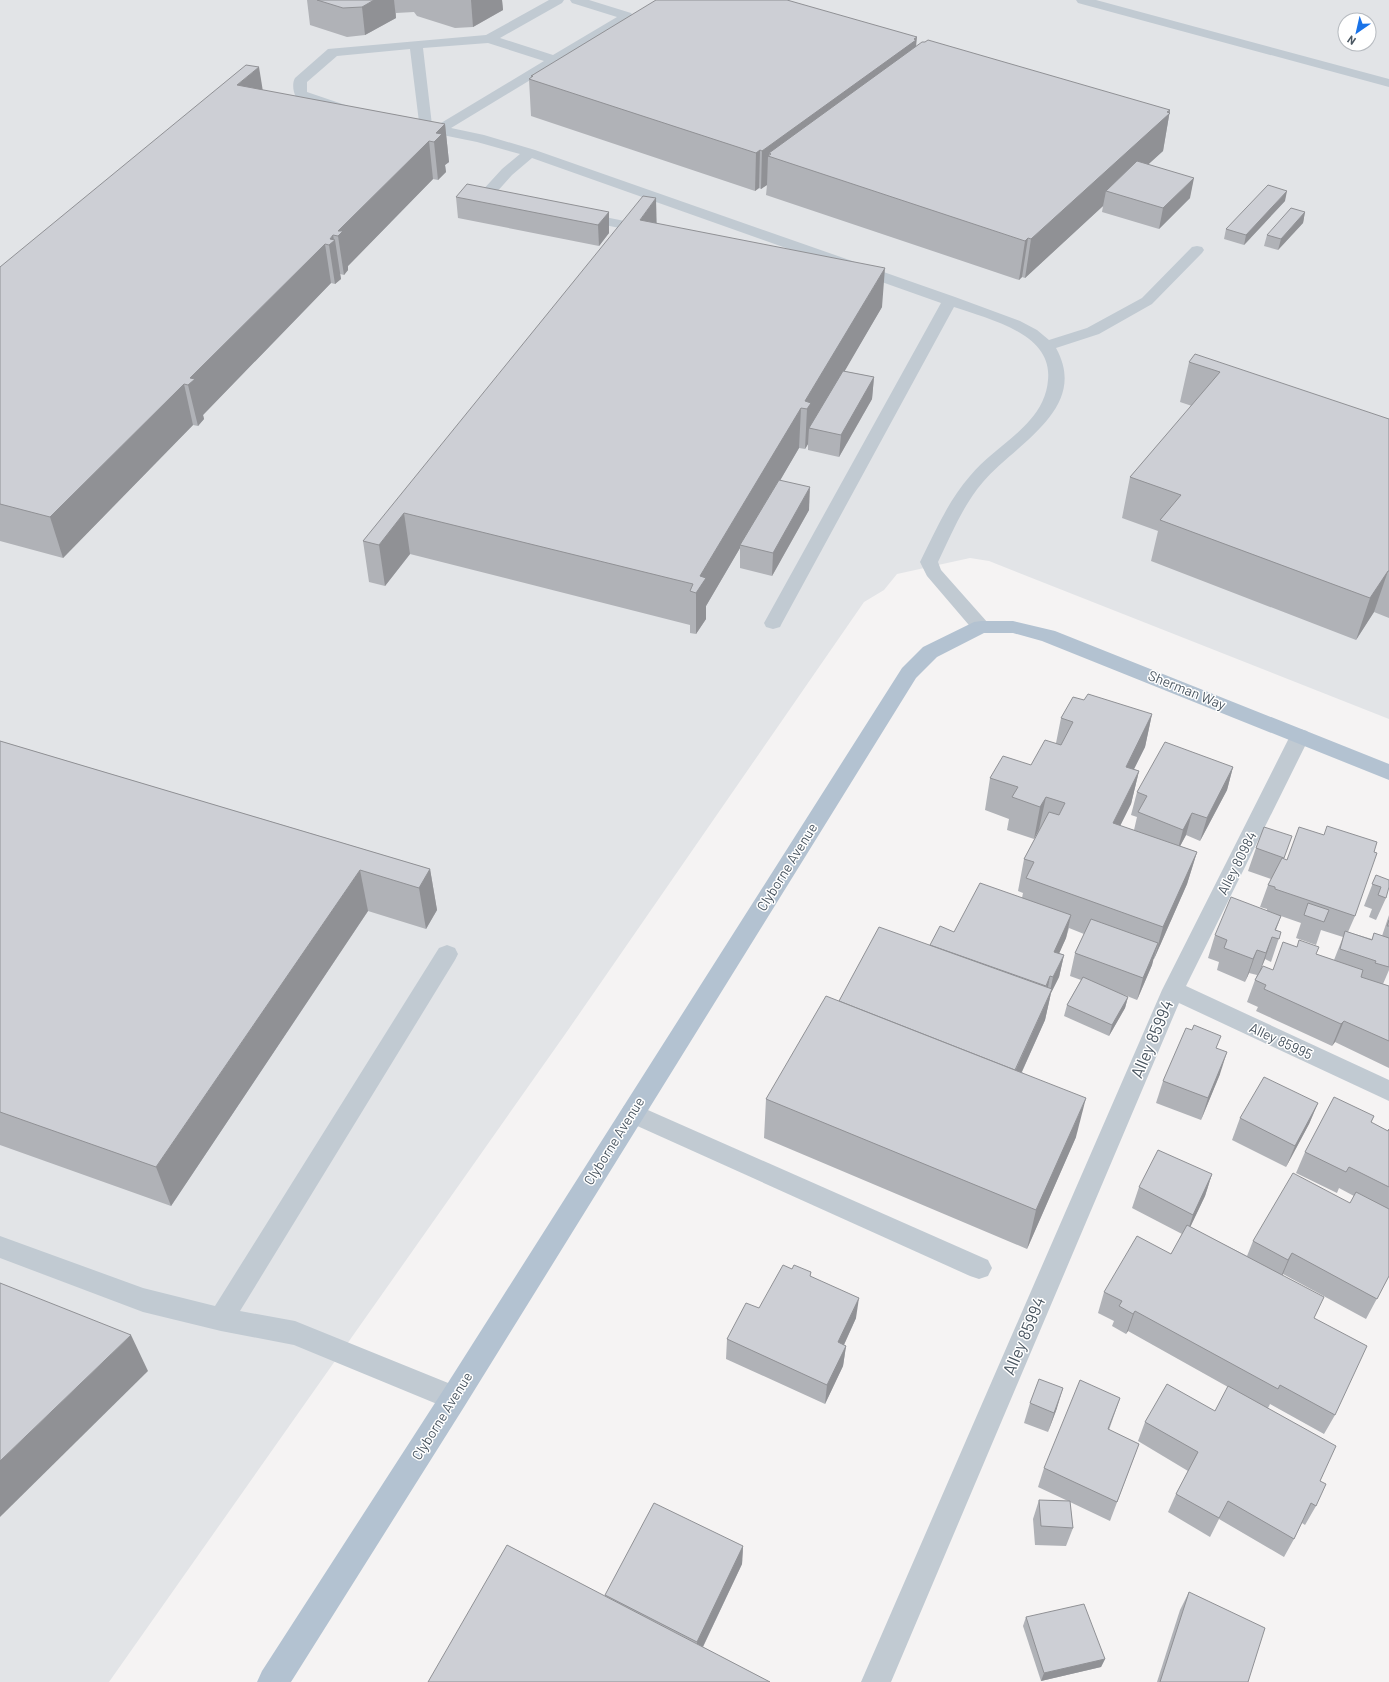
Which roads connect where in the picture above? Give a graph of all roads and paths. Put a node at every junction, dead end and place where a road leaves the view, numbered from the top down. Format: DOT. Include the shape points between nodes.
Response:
graph roads {
  1 [pos="558,0"];
  2 [pos="576,0"];
  3 [pos="1082,0"];
  4 [pos="489,39"];
  5 [pos="416,46"];
  6 [pos="555,60"];
  7 [pos="1389,83"];
  8 [pos="359,114"];
  9 [pos="404,124"];
  10 [pos="433,128"];
  11 [pos="530,153"];
  12 [pos="515,202"];
  13 [pos="568,213"];
  14 [pos="629,226"];
  15 [pos="1197,250"];
  16 [pos="950,300"];
  17 [pos="1046,346"];
  18 [pos="772,623"];
  19 [pos="980,627"];
  20 [pos="1300,736"];
  21 [pos="1389,772"];
  22 [pos="447,954"];
  23 [pos="1173,990"];
  24 [pos="1389,1091"];
  25 [pos="632,1113"];
  26 [pos="0,1247"];
  27 [pos="979,1268"];
  28 [pos="221,1319"];
  29 [pos="454,1398"];
  30 [pos="272,1682"];
  31 [pos="876,1682"];
  1 -- 4 [label="lane"];
  2 -- 6 [label="lane" via="627,16"];
  3 -- 7 [label="lane"];
  4 -- 5 [label="lane"];
  4 -- 6 [label="lane"];
  5 -- 8 [label="lane" via="333,52 300,81 301,94"];
  5 -- 10 [label="lane"];
  6 -- 10 [label="lane"];
  9 -- 10 [label="lane"];
  10 -- 11 [label="lane"];
  11 -- 12 [label="lane" via="507,172 485,196"];
  11 -- 16 [label="lane"];
  13 -- 14 [label="lane"];
  15 -- 17 [label="lane" via="1147,301 1093,332"];
  16 -- 17 [label="lane" via="1018,326"];
  16 -- 18 [label="lane"];
  17 -- 19 [label="lane" via="1057,364 1053,398 1028,432 968,489 929,562 933,572"];
  19 -- 20 [label="main road, Sherman Way" via="1013,627 1048,636"];
  19 -- 25 [label="main road, Clyborne Avenue" via="930,652 909,673"];
  20 -- 21 [label="main road, Sherman Way"];
  20 -- 23 [label="lane, Alley 80984"];
  22 -- 28 [label="lane"];
  23 -- 24 [label="lane, Alley 85995"];
  23 -- 31 [label="lane, Alley 85994"];
  25 -- 27 [label="lane"];
  25 -- 29 [label="main road, Clyborne Avenue"];
  26 -- 28 [label="lane" via="143,1300"];
  28 -- 29 [label="lane" via="294,1333"];
  29 -- 30 [label="main road, Clyborne Avenue"];
}
